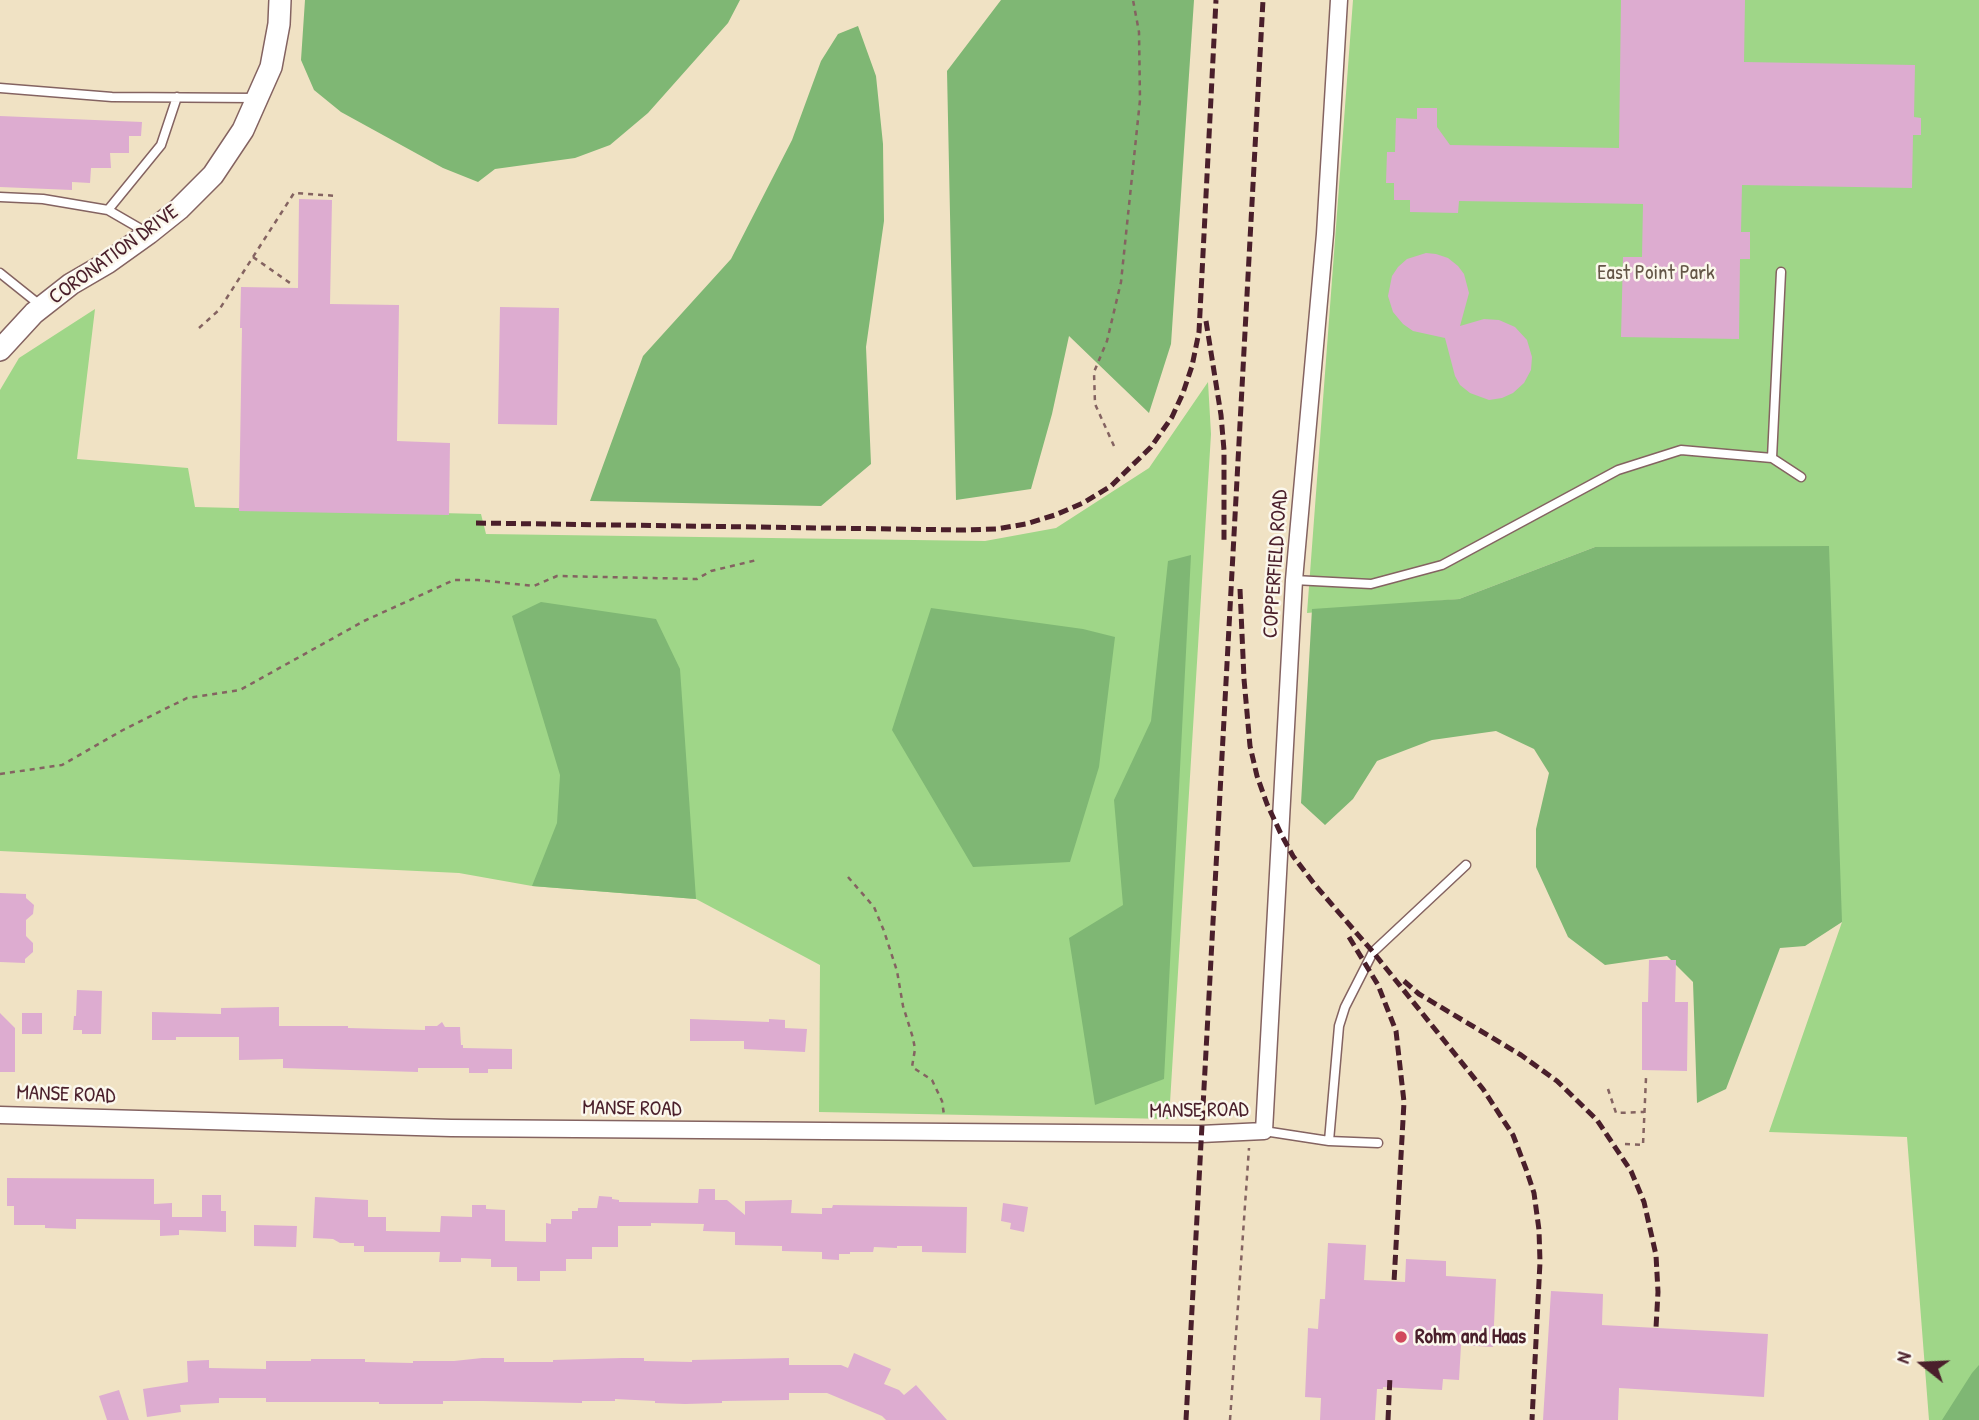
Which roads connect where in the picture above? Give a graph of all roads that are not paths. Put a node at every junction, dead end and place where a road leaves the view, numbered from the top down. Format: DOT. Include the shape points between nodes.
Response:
graph roads {
  1 [pos="280,0"];
  2 [pos="1339,0"];
  3 [pos="0,88"];
  4 [pos="177,97"];
  5 [pos="257,97"];
  6 [pos="0,197"];
  7 [pos="108,210"];
  8 [pos="149,233"];
  9 [pos="1781,272"];
  10 [pos="0,273"];
  11 [pos="43,307"];
  12 [pos="0,351"];
  13 [pos="1772,458"];
  14 [pos="1801,477"];
  15 [pos="1294,580"];
  16 [pos="1466,865"];
  17 [pos="0,1115"];
  18 [pos="1257,1131"];
  19 [pos="1329,1141"];
  20 [pos="1378,1143"];
  1 -- 5 [label="street, CORONATION DRIVE" via="271,67"];
  2 -- 15 [label="street, COPPERFIELD ROAD" via="1325,234"];
  3 -- 4 [label="lane"];
  4 -- 5 [label="lane"];
  4 -- 7 [label="lane" via="161,145"];
  5 -- 8 [label="street, CORONATION DRIVE" via="243,130 213,174"];
  6 -- 7 [label="lane"];
  7 -- 8 [label="lane"];
  8 -- 11 [label="street, CORONATION DRIVE"];
  9 -- 13 [label="lane"];
  10 -- 11 [label="lane"];
  11 -- 12 [label="street, CORONATION DRIVE"];
  13 -- 14 [label="lane"];
  13 -- 15 [label="lane" via="1681,450 1618,470 1442,565 1371,584"];
  15 -- 18 [label="street, COPPERFIELD ROAD"];
  16 -- 19 [label="lane" via="1373,952 1345,1007 1339,1026"];
  17 -- 18 [label="street, MANSE ROAD" via="451,1128"];
  18 -- 19 [label="lane"];
  19 -- 20 [label="lane"];
}
